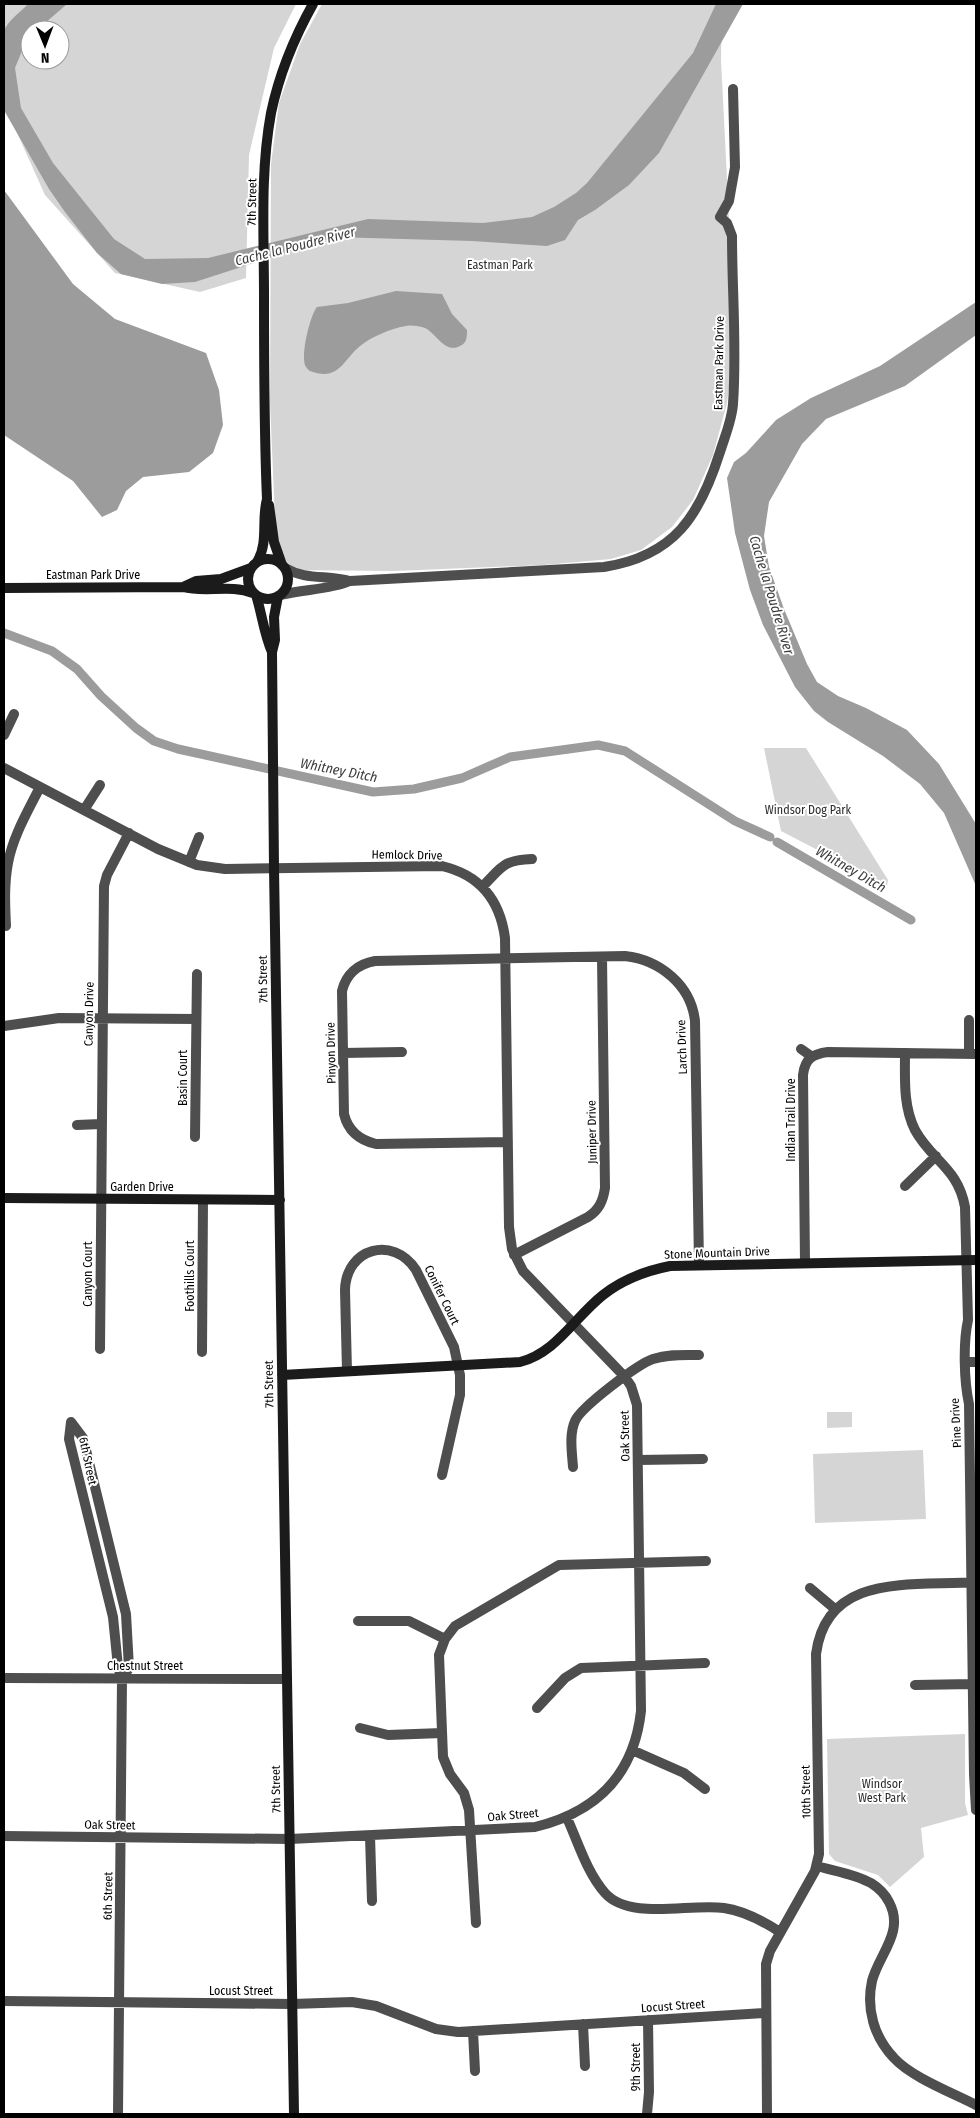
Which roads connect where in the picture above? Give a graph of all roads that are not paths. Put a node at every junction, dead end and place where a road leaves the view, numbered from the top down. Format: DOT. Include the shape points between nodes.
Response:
graph roads {
  1 [pos="313,4"];
  2 [pos="733,90"];
  3 [pos="267,499"];
  4 [pos="254,565"];
  5 [pos="283,566"];
  6 [pos="350,581"];
  7 [pos="183,587"];
  8 [pos="4,588"];
  9 [pos="255,594"];
  10 [pos="280,595"];
  11 [pos="272,652"];
  12 [pos="14,714"];
  13 [pos="4,735"];
  14 [pos="4,768"];
  15 [pos="100,785"];
  16 [pos="40,787"];
  17 [pos="84,810"];
  18 [pos="129,833"];
  19 [pos="199,837"];
  20 [pos="532,859"];
  21 [pos="189,862"];
  22 [pos="274,868"];
  23 [pos="483,886"];
  24 [pos="6,926"];
  25 [pos="602,957"];
  26 [pos="505,959"];
  27 [pos="196,974"];
  28 [pos="102,1018"];
  29 [pos="196,1019"];
  30 [pos="969,1020"];
  31 [pos="4,1026"];
  32 [pos="801,1049"];
  33 [pos="402,1052"];
  34 [pos="343,1053"];
  35 [pos="905,1053"];
  36 [pos="973,1054"];
  37 [pos="811,1056"];
  38 [pos="101,1124"];
  39 [pos="78,1125"];
  40 [pos="195,1137"];
  41 [pos="508,1142"];
  42 [pos="936,1156"];
  43 [pos="904,1186"];
  44 [pos="4,1198"];
  45 [pos="100,1200"];
  46 [pos="203,1200"];
  47 [pos="280,1200"];
  48 [pos="514,1255"];
  49 [pos="971,1260"];
  50 [pos="805,1262"];
  51 [pos="699,1264"];
  52 [pos="574,1324"];
  53 [pos="100,1349"];
  54 [pos="202,1352"];
  55 [pos="699,1355"];
  56 [pos="971,1362"];
  57 [pos="458,1365"];
  58 [pos="347,1371"];
  59 [pos="282,1375"];
  60 [pos="625,1377"];
  61 [pos="703,1459"];
  62 [pos="638,1460"];
  63 [pos="573,1467"];
  64 [pos="442,1475"];
  65 [pos="706,1561"];
  66 [pos="639,1563"];
  67 [pos="974,1582"];
  68 [pos="810,1588"];
  69 [pos="835,1609"];
  70 [pos="358,1621"];
  71 [pos="445,1639"];
  72 [pos="705,1664"];
  73 [pos="641,1666"];
  74 [pos="4,1678"];
  75 [pos="122,1679"];
  76 [pos="287,1679"];
  77 [pos="972,1684"];
  78 [pos="915,1685"];
  79 [pos="537,1708"];
  80 [pos="360,1728"];
  81 [pos="442,1733"];
  82 [pos="632,1750"];
  83 [pos="975,1774"];
  84 [pos="705,1789"];
  85 [pos="976,1810"];
  86 [pos="567,1818"];
  87 [pos="470,1831"];
  88 [pos="4,1836"];
  89 [pos="370,1836"];
  90 [pos="121,1838"];
  91 [pos="290,1839"];
  92 [pos="817,1866"];
  93 [pos="372,1901"];
  94 [pos="476,1923"];
  95 [pos="780,1932"];
  96 [pos="4,2001"];
  97 [pos="119,2003"];
  98 [pos="292,2004"];
  99 [pos="765,2012"];
  100 [pos="648,2020"];
  101 [pos="583,2024"];
  102 [pos="473,2031"];
  103 [pos="585,2066"];
  104 [pos="475,2072"];
  105 [pos="976,2105"];
  106 [pos="118,2114"];
  107 [pos="294,2114"];
  108 [pos="647,2114"];
  109 [pos="767,2114"];
  1 -- 3 [label="street, 7th Street" via="286,62 271,112 264,182"];
  2 -- 6 [label="street, Eastman Park Drive" via="734,167 729,201 720,216 732,236 733,404 716,467 689,522 657,549 617,565"];
  3 -- 4 [label="street, 7th Street" via="263,548"];
  3 -- 5 [label="street, 7th Street" via="274,542"];
  4 -- 5 [label="street" via="267,559"];
  4 -- 7 [label="street, Eastman Park Drive" via="221,579 196,581"];
  4 -- 9 [label="street" via="248,581"];
  5 -- 6 [label="street, Eastman Park Drive" via="307,577 336,577"];
  5 -- 10 [label="street" via="288,579"];
  6 -- 10 [label="street, Eastman Park Drive"];
  7 -- 8 [label="street, Eastman Park Drive"];
  7 -- 9 [label="street, Eastman Park Drive" via="196,590 237,588"];
  9 -- 10 [label="street" via="269,599"];
  9 -- 11 [label="street, 7th Street"];
  10 -- 11 [label="street, 7th Street" via="274,617 276,640"];
  11 -- 22 [label="street, 7th Street"];
  12 -- 13 [label="street"];
  14 -- 16 [label="street, Hemlock Drive"];
  15 -- 17 [label="street"];
  16 -- 17 [label="street, Hemlock Drive"];
  16 -- 24 [label="street" via="19,829 8,861"];
  17 -- 18 [label="street, Hemlock Drive"];
  18 -- 21 [label="street, Hemlock Drive"];
  18 -- 28 [label="street, Canyon Drive" via="104,886"];
  19 -- 21 [label="street"];
  20 -- 23 [label="street" via="508,862"];
  21 -- 22 [label="street, Hemlock Drive" via="225,869"];
  22 -- 23 [label="street, Hemlock Drive" via="442,866"];
  22 -- 47 [label="street, 7th Street"];
  23 -- 26 [label="street, Hemlock Drive" via="501,916"];
  25 -- 26 [label="street, Larch Drive"];
  25 -- 48 [label="street, Juniper Drive" via="603,1199 595,1213"];
  25 -- 51 [label="street, Larch Drive" via="636,958 656,965 673,977 691,1006 695,1021"];
  26 -- 34 [label="street, Pinyon Drive" via="375,960 364,964 350,973 343,986"];
  26 -- 41 [label="street, Hemlock Drive"];
  27 -- 29 [label="street, Basin Court"];
  28 -- 29 [label="street"];
  28 -- 31 [label="street" via="59,1018"];
  28 -- 38 [label="street, Canyon Drive"];
  29 -- 40 [label="street, Basin Court"];
  30 -- 36 [label="street"];
  32 -- 37 [label="street"];
  33 -- 34 [label="street"];
  34 -- 41 [label="street, Pinyon Drive" via="345,1119 348,1127 363,1140 376,1144"];
  35 -- 36 [label="street"];
  35 -- 37 [label="street" via="828,1052"];
  35 -- 42 [label="street, Pine Drive" via="908,1110 917,1132"];
  37 -- 50 [label="street, Indian Trail Drive" via="804,1065 803,1074"];
  38 -- 39 [label="street"];
  38 -- 45 [label="street, Canyon Drive"];
  41 -- 48 [label="street, Hemlock Drive" via="509,1227"];
  42 -- 43 [label="street"];
  42 -- 49 [label="street, Pine Drive" via="953,1175 963,1197"];
  44 -- 45 [label="street, Garden Drive"];
  45 -- 46 [label="street, Garden Drive"];
  45 -- 53 [label="street, Canyon Court"];
  46 -- 47 [label="street, Garden Drive"];
  46 -- 54 [label="street, Foothills Court"];
  47 -- 59 [label="street, 7th Street"];
  48 -- 52 [label="street, Hemlock Drive" via="523,1271"];
  49 -- 50 [label="street, Stone Mountain Drive"];
  49 -- 56 [label="street, Pine Drive" via="965,1331"];
  50 -- 51 [label="street, Stone Mountain Drive"];
  51 -- 52 [label="street, Stone Mountain Drive" via="670,1266 630,1278 602,1296"];
  52 -- 57 [label="street, Stone Mountain Drive" via="549,1348 529,1360"];
  52 -- 60 [label="street, Oak Street"];
  55 -- 60 [label="street" via="662,1356"];
  56 -- 67 [label="street, Pine Drive" via="966,1394 969,1404"];
  57 -- 58 [label="street, Stone Mountain Drive"];
  57 -- 58 [label="street, Conifer Court" via="454,1348 416,1270 399,1253 385,1249 358,1257 345,1279"];
  57 -- 64 [label="street, Conifer Court" via="460,1394"];
  58 -- 59 [label="street, Stone Mountain Drive"];
  59 -- 76 [label="street, 7th Street"];
  60 -- 62 [label="street, Oak Street" via="637,1405"];
  60 -- 63 [label="street" via="577,1416 573,1426"];
  61 -- 62 [label="street"];
  62 -- 66 [label="street, Oak Street"];
  65 -- 66 [label="street"];
  66 -- 71 [label="street" via="553,1567 461,1621"];
  66 -- 73 [label="street, Oak Street"];
  67 -- 69 [label="street, 10th Street" via="871,1589 853,1596"];
  67 -- 77 [label="street, Pine Drive"];
  68 -- 69 [label="street"];
  69 -- 92 [label="street, 10th Street" via="822,1629 816,1654"];
  70 -- 71 [label="street" via="409,1621"];
  71 -- 81 [label="street" via="439,1658"];
  72 -- 73 [label="street"];
  73 -- 79 [label="street" via="581,1668 565,1678"];
  73 -- 82 [label="street, Oak Street" via="641,1711"];
  74 -- 75 [label="street, Chestnut Street"];
  75 -- 75 [label="street, 6th Street" via="129,1668 126,1614 83,1438 71,1422 69,1439 113,1617"];
  75 -- 76 [label="street, Chestnut Street"];
  75 -- 90 [label="street, 6th Street"];
  76 -- 91 [label="street, 7th Street"];
  77 -- 78 [label="street"];
  77 -- 83 [label="street, Pine Drive"];
  80 -- 81 [label="street" via="388,1735"];
  81 -- 87 [label="street" via="445,1762 470,1810"];
  82 -- 84 [label="street" via="684,1773"];
  82 -- 86 [label="street, Oak Street" via="620,1772 600,1794"];
  83 -- 85 [label="street, Pine Drive"];
  86 -- 87 [label="street, Oak Street" via="535,1827"];
  86 -- 95 [label="street" via="593,1874 614,1900 638,1908 724,1908 756,1918"];
  87 -- 89 [label="street, Oak Street"];
  87 -- 94 [label="street"];
  88 -- 90 [label="street, Oak Street"];
  89 -- 91 [label="street, Oak Street"];
  89 -- 93 [label="street"];
  90 -- 91 [label="street, Oak Street"];
  90 -- 97 [label="street, 6th Street"];
  91 -- 98 [label="street, 7th Street"];
  92 -- 95 [label="street, 10th Street"];
  92 -- 105 [label="street" via="873,1884 883,1893 893,1912 892,1937 875,1973 870,1996 873,2025 883,2045 906,2069"];
  95 -- 99 [label="street, 10th Street" via="766,1964"];
  96 -- 97 [label="street, Locust Street"];
  97 -- 98 [label="street, Locust Street"];
  97 -- 106 [label="street, 6th Street"];
  98 -- 102 [label="street, Locust Street" via="364,2003 447,2032"];
  98 -- 107 [label="street, 7th Street"];
  99 -- 100 [label="street, Locust Street"];
  99 -- 109 [label="street, 10th Street"];
  100 -- 101 [label="street, Locust Street"];
  100 -- 108 [label="street, 9th Street"];
  101 -- 102 [label="street, Locust Street"];
  101 -- 103 [label="street"];
  102 -- 104 [label="street"];
}
